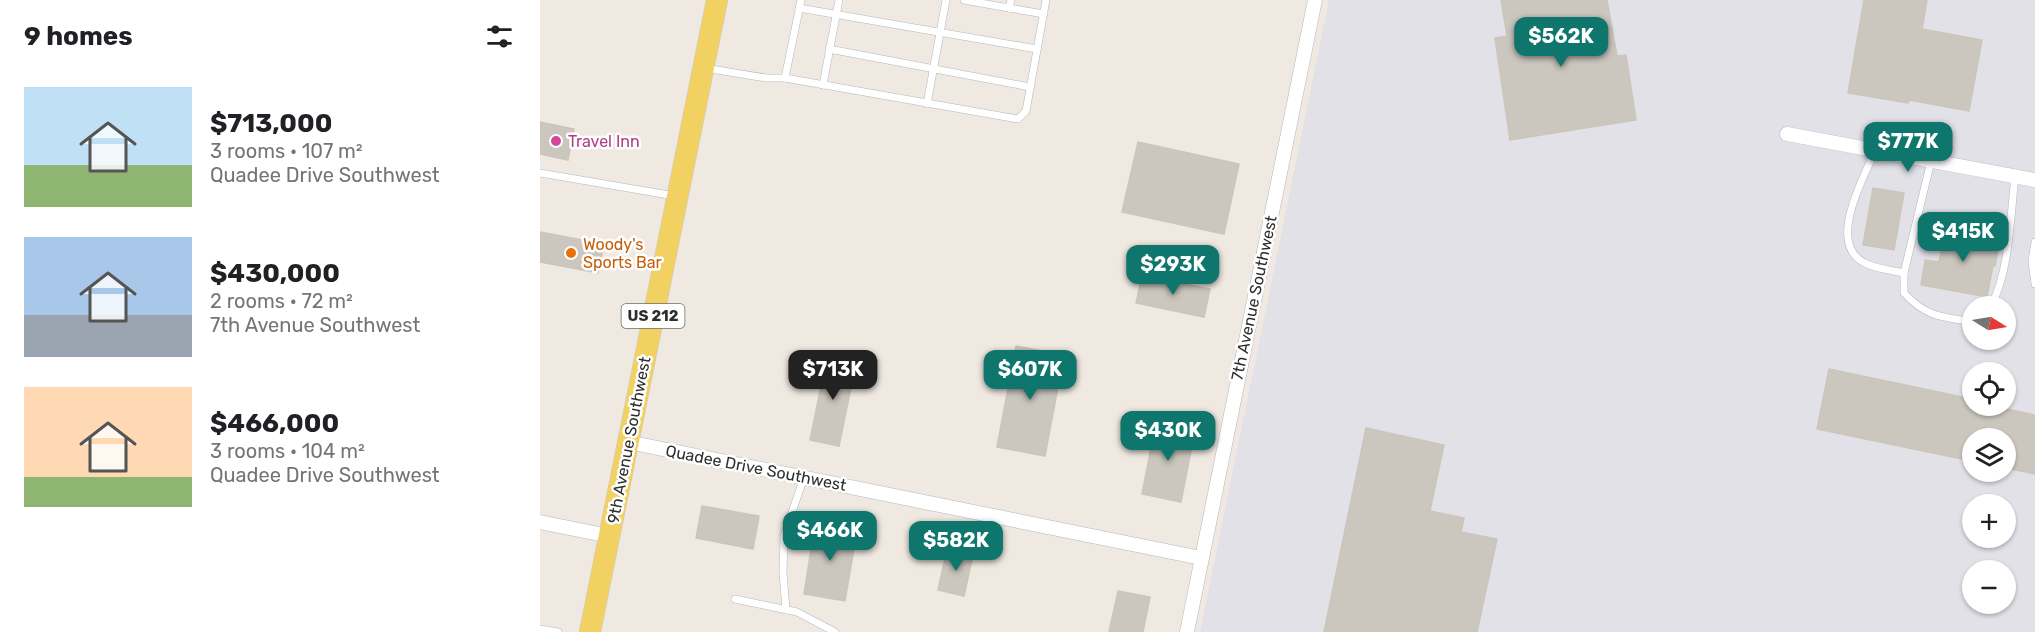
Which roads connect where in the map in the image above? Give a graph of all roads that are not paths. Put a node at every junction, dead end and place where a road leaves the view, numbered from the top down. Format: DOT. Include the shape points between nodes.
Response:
graph roads {
  1 [pos="717,0"];
  2 [pos="839,0"];
  3 [pos="946,0"];
  4 [pos="964,0"];
  5 [pos="1046,0"];
  6 [pos="1315,0"];
  7 [pos="800,4"];
  8 [pos="1010,4"];
  9 [pos="836,14"];
  10 [pos="1044,14"];
  11 [pos="939,31"];
  12 [pos="830,49"];
  13 [pos="1037,50"];
  14 [pos="704,68"];
  15 [pos="933,68"];
  16 [pos="785,78"];
  17 [pos="823,85"];
  18 [pos="1030,87"];
  19 [pos="927,104"];
  20 [pos="1787,134"];
  21 [pos="1875,151"];
  22 [pos="1931,161"];
  23 [pos="540,173"];
  24 [pos="2015,177"];
  25 [pos="2035,180"];
  26 [pos="678,196"];
  27 [pos="2035,242"];
  28 [pos="1904,273"];
  29 [pos="2035,284"];
  30 [pos="1997,296"];
  31 [pos="1962,320"];
  32 [pos="628,442"];
  33 [pos="804,477"];
  34 [pos="540,522"];
  35 [pos="609,537"];
  36 [pos="1201,558"];
  37 [pos="735,599"];
  38 [pos="786,610"];
  39 [pos="540,628"];
  40 [pos="558,632"];
  41 [pos="590,632"];
  42 [pos="835,632"];
  43 [pos="1187,632"];
  1 -- 14 [label="main road, 9th Avenue Southwest / US 212"];
  2 -- 9 [label="lane"];
  3 -- 11 [label="lane"];
  4 -- 8 [label="lane"];
  5 -- 10 [label="lane"];
  6 -- 36 [label="street, 7th Avenue Southwest"];
  7 -- 9 [label="lane"];
  7 -- 16 [label="lane"];
  8 -- 10 [label="lane"];
  9 -- 11 [label="lane"];
  9 -- 12 [label="lane"];
  10 -- 13 [label="lane"];
  11 -- 13 [label="lane"];
  11 -- 15 [label="lane"];
  12 -- 15 [label="lane"];
  12 -- 17 [label="lane"];
  13 -- 18 [label="lane"];
  14 -- 16 [label="lane"];
  14 -- 26 [label="main road, 9th Avenue Southwest / US 212"];
  15 -- 18 [label="lane"];
  15 -- 19 [label="lane"];
  16 -- 17 [label="lane"];
  17 -- 19 [label="lane"];
  18 -- 19 [label="lane" via="1026,111 1018,119"];
  20 -- 21 [label="street"];
  21 -- 22 [label="street"];
  21 -- 28 [label="lane" via="1849,212 1848,242 1853,255 1863,263"];
  22 -- 24 [label="street"];
  22 -- 28 [label="lane"];
  23 -- 26 [label="lane"];
  24 -- 25 [label="street"];
  24 -- 30 [label="lane" via="2007,250"];
  26 -- 32 [label="main road, 9th Avenue Southwest / US 212"];
  27 -- 29 [label="lane"];
  28 -- 31 [label="lane" via="1904,293 1915,305 1937,317"];
  32 -- 33 [label="street, Quadee Drive Southwest"];
  32 -- 35 [label="main road, 9th Avenue Southwest / US 212"];
  33 -- 36 [label="street, Quadee Drive Southwest"];
  33 -- 38 [label="lane" via="784,536"];
  34 -- 35 [label="street"];
  35 -- 41 [label="main road, 9th Avenue Southwest / US 212"];
  36 -- 43 [label="street, 7th Avenue Southwest"];
  37 -- 38 [label="lane"];
  38 -- 42 [label="lane"];
  39 -- 40 [label="lane"];
}
